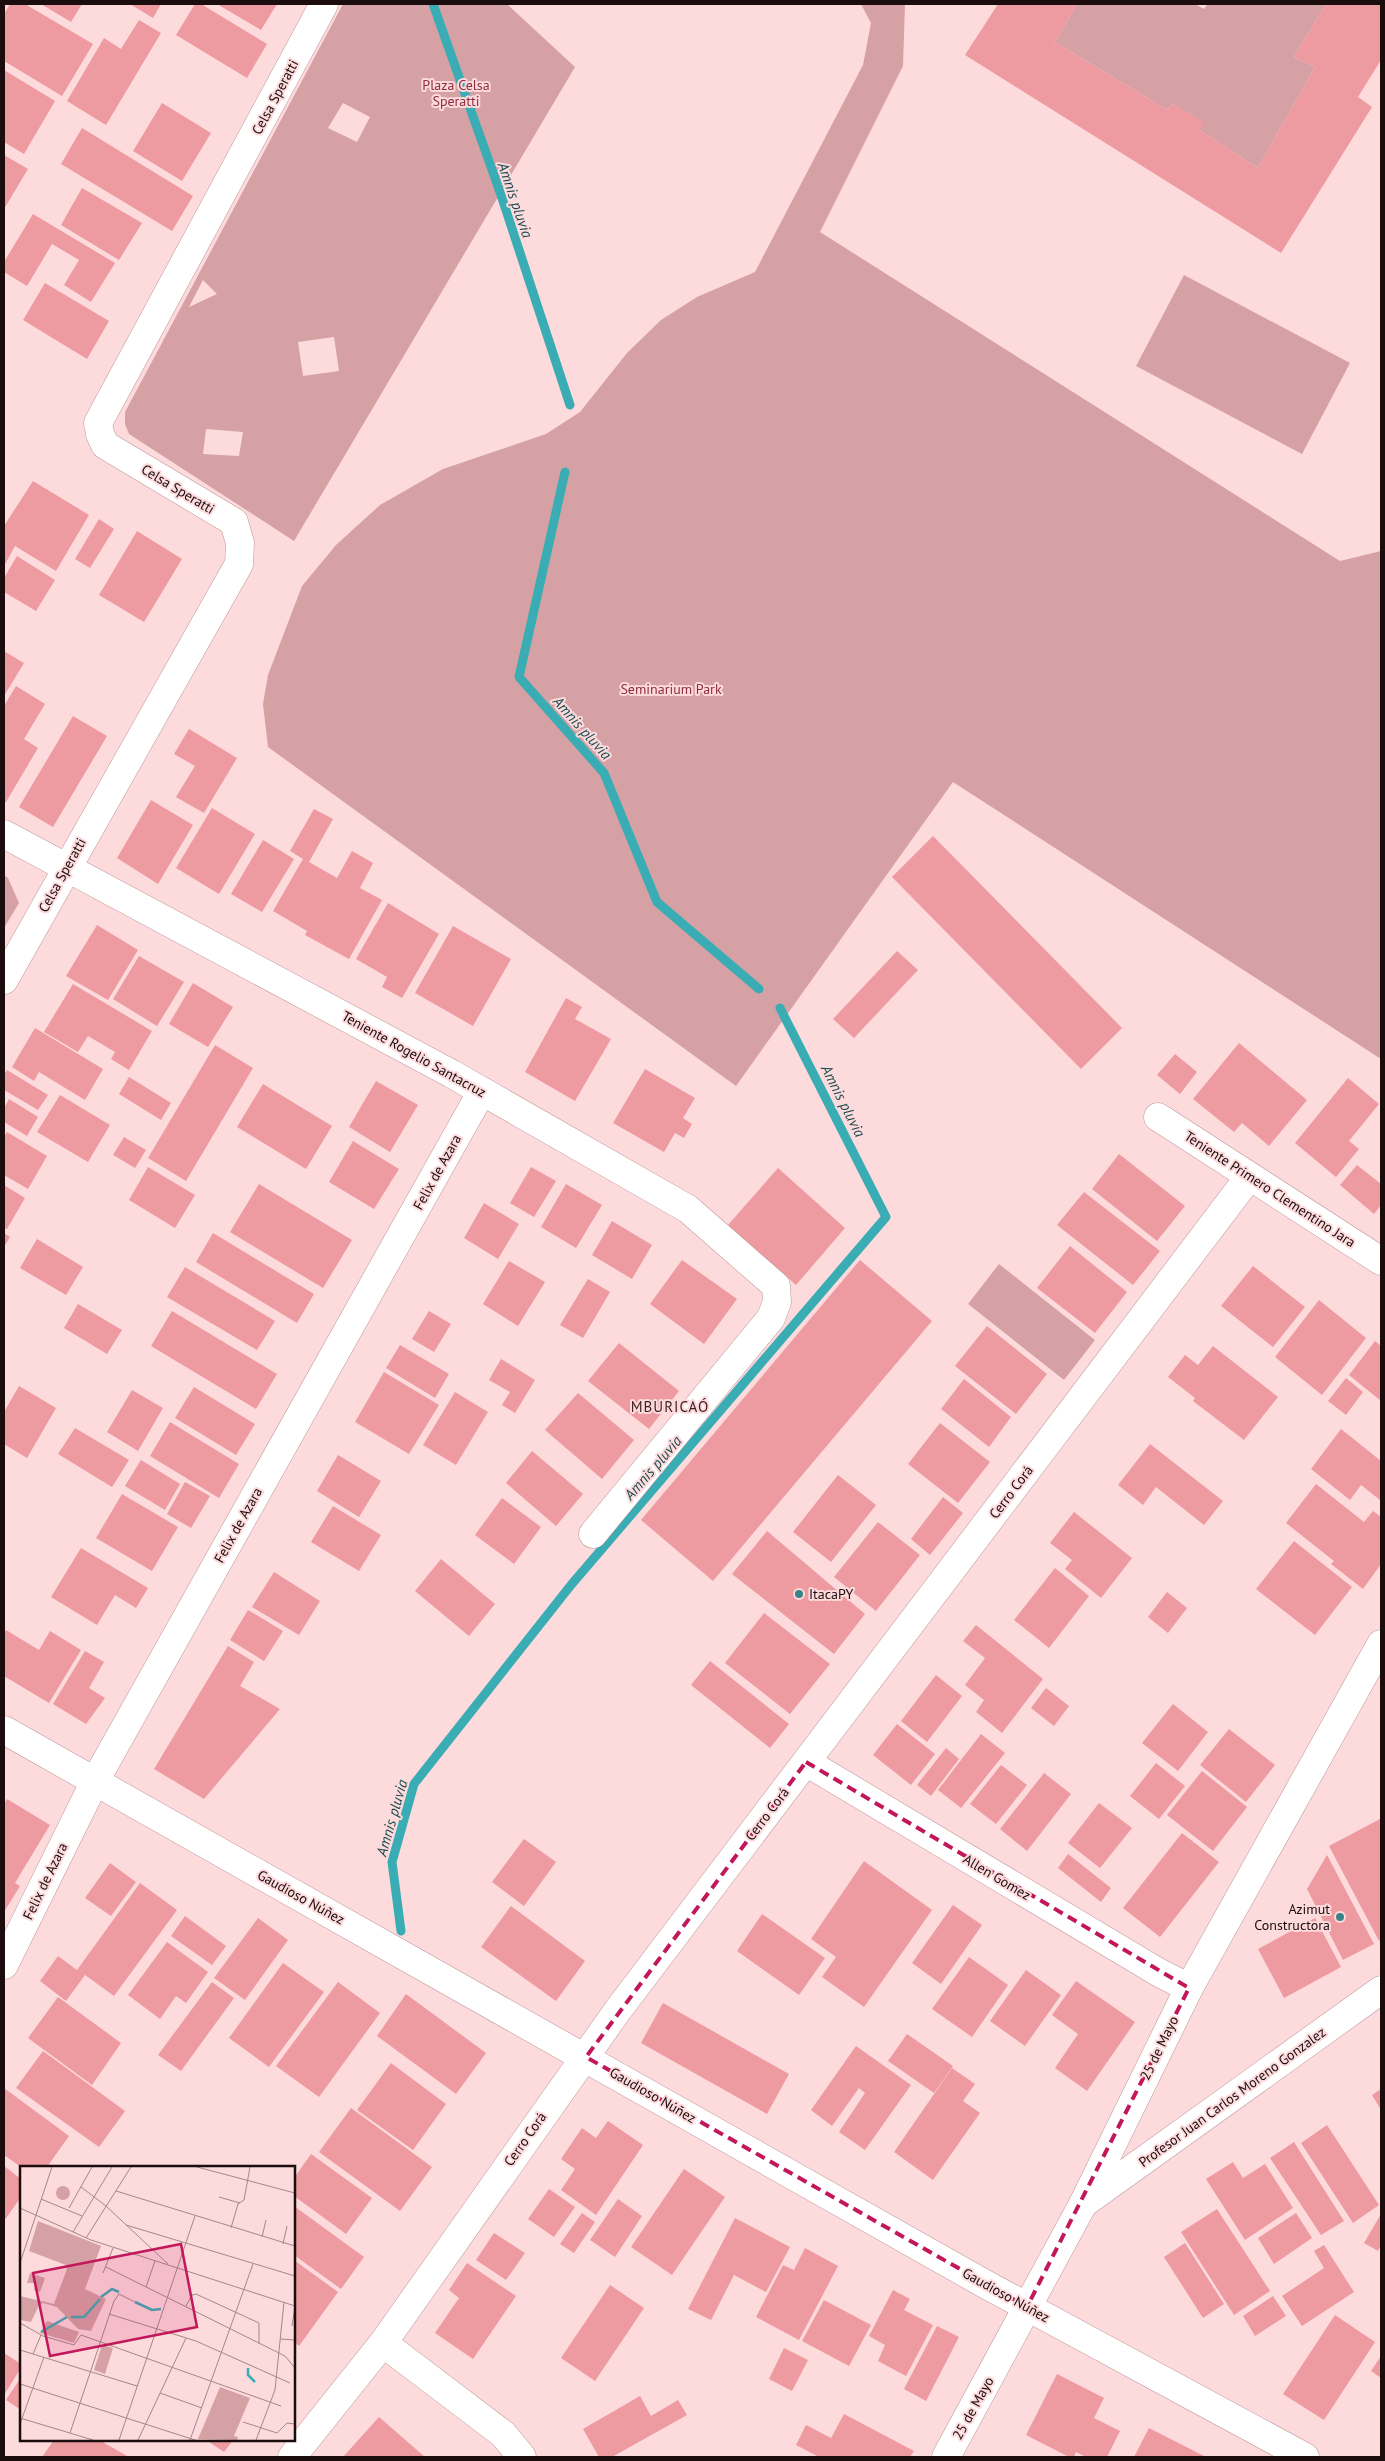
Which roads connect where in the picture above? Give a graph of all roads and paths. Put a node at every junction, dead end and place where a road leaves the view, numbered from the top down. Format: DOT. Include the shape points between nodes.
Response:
graph roads {
  1 [pos="324,4"];
  2 [pos="4,834"];
  3 [pos="67,867"];
  4 [pos="4,980"];
  5 [pos="482,1091"];
  6 [pos="1158,1117"];
  7 [pos="1249,1177"];
  8 [pos="1381,1261"];
  9 [pos="593,1534"];
  10 [pos="1381,1644"];
  11 [pos="4,1730"];
  12 [pos="806,1762"];
  13 [pos="95,1781"];
  14 [pos="4,1965"];
  15 [pos="1189,1988"];
  16 [pos="1381,1990"];
  17 [pos="586,2057"];
  18 [pos="1083,2204"];
  19 [pos="1027,2307"];
  20 [pos="382,2343"];
  21 [pos="292,2457"];
  22 [pos="522,2457"];
  23 [pos="946,2457"];
  24 [pos="1305,2457"];
  1 -- 3 [label="street, Celsa Speratti" via="98,423 105,445 234,522 240,542 239,564"];
  2 -- 3 [label="street, Teniente Rogelio Santacruz"];
  3 -- 4 [label="street, Celsa Speratti"];
  3 -- 5 [label="street, Teniente Rogelio Santacruz"];
  5 -- 9 [label="street, Teniente Rogelio Santacruz" via="688,1208 776,1286 777,1302 771,1318"];
  5 -- 13 [label="street, Felix de Azara"];
  6 -- 7 [label="street, Teniente Primero Clementino Jara"];
  7 -- 8 [label="street, Teniente Primero Clementino Jara"];
  7 -- 12 [label="street, Cerro Corá"];
  10 -- 15 [label="street, 25 de Mayo"];
  11 -- 13 [label="street, Gaudioso Núñez"];
  12 -- 15 [label="street, Allen Gomez"];
  12 -- 17 [label="street, Cerro Corá"];
  13 -- 14 [label="street, Felix de Azara"];
  13 -- 17 [label="street, Gaudioso Núñez"];
  15 -- 18 [label="street, 25 de Mayo"];
  16 -- 18 [label="street, Profesor Juan Carlos Moreno Gonzalez"];
  17 -- 19 [label="street, Gaudioso Núñez"];
  17 -- 20 [label="street, Cerro Corá"];
  18 -- 19 [label="street, 25 de Mayo"];
  19 -- 23 [label="street, 25 de Mayo"];
  19 -- 24 [label="street, Gaudioso Núñez"];
  20 -- 21 [label="street, Cerro Corá"];
  20 -- 22 [label="street" via="503,2434"];
}
